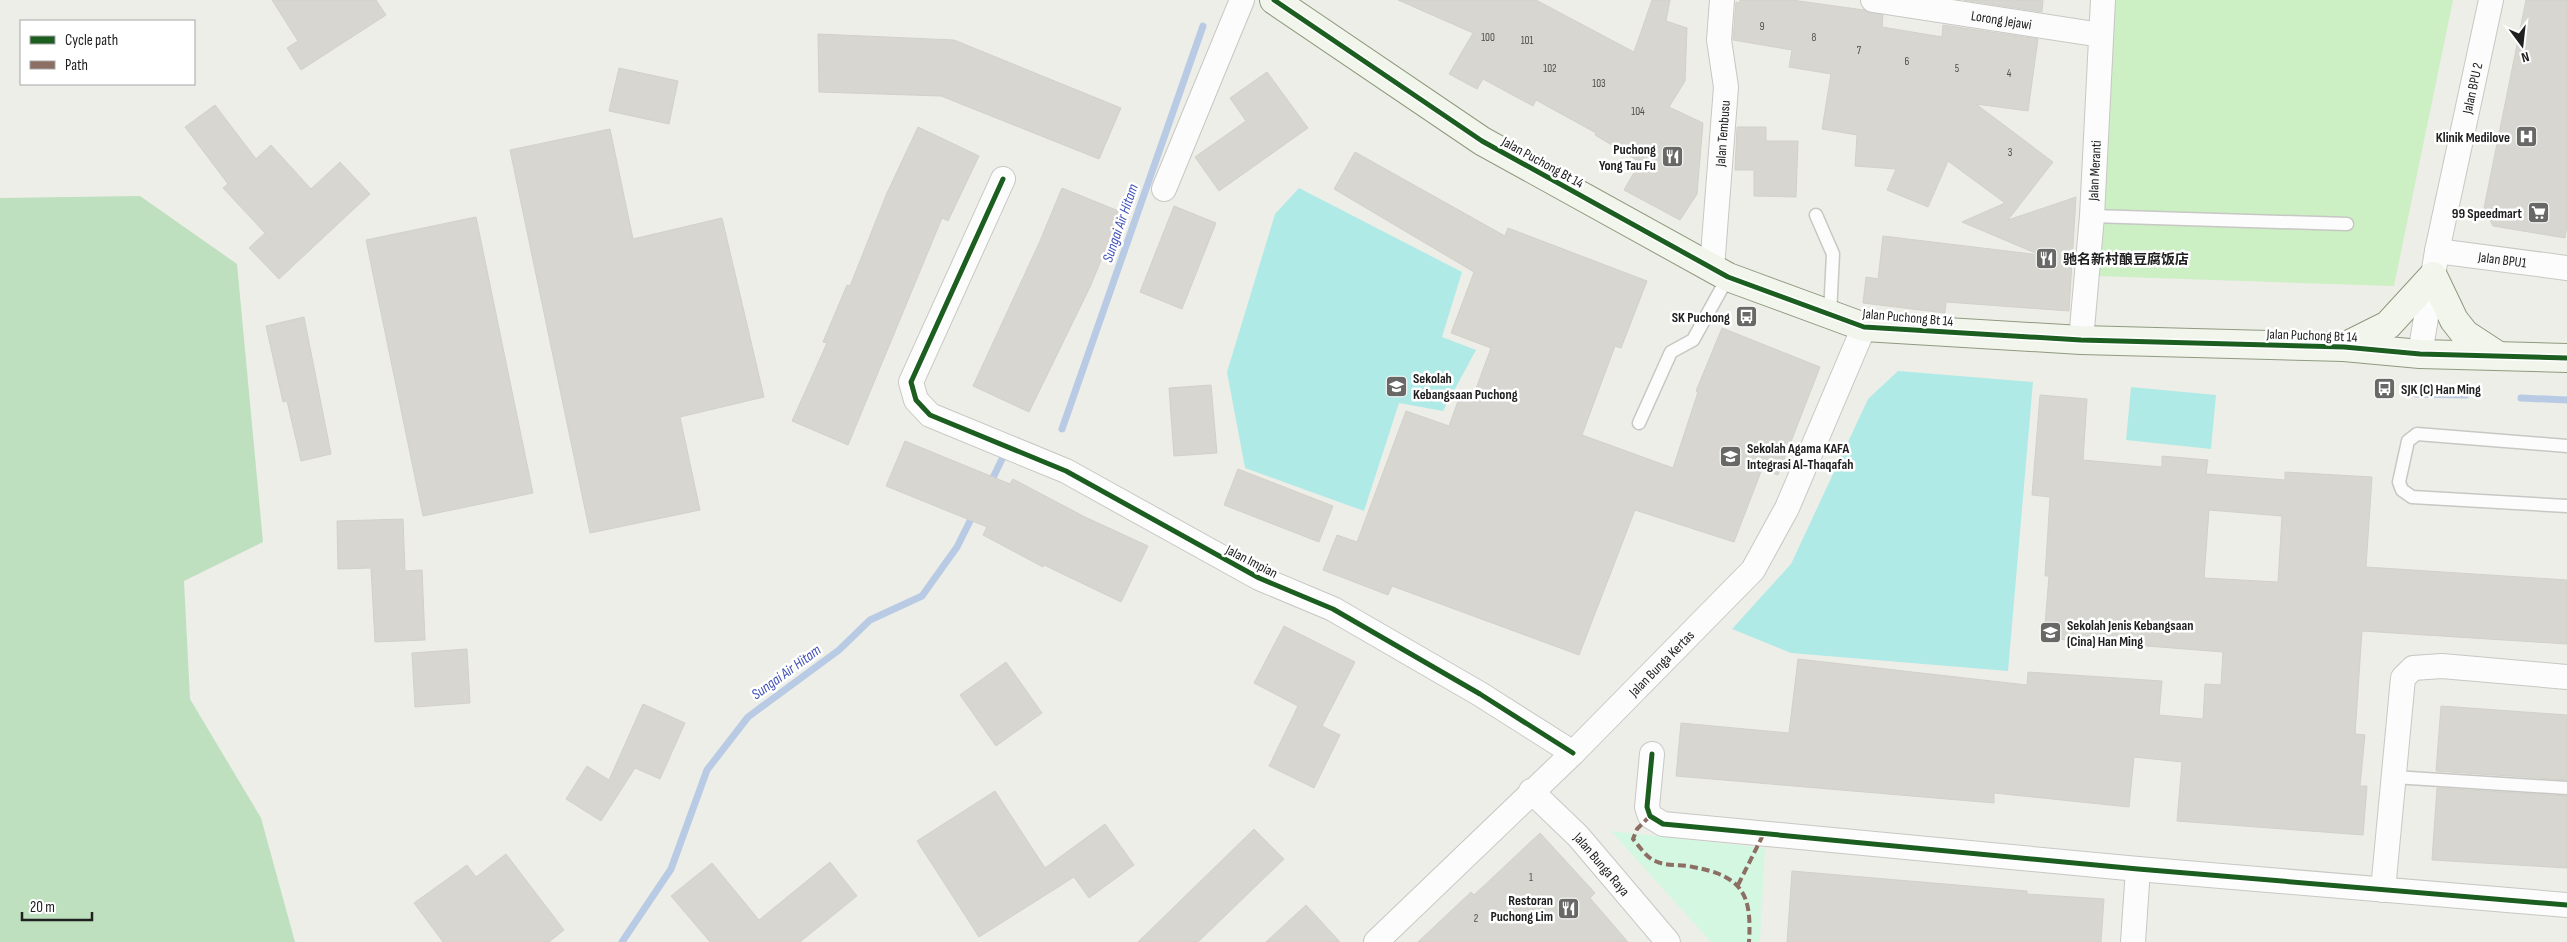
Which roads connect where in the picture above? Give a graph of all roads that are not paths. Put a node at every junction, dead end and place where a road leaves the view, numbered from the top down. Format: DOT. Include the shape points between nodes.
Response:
graph roads {
  1 [pos="1242,0"];
  2 [pos="1274,0"];
  3 [pos="1722,0"];
  4 [pos="1873,0"];
  5 [pos="2103,0"];
  6 [pos="2491,0"];
  7 [pos="2101,35"];
  8 [pos="1003,179"];
  9 [pos="1164,189"];
  10 [pos="1816,215"];
  11 [pos="2092,216"];
  12 [pos="2347,224"];
  13 [pos="2435,263"];
  14 [pos="2567,268"];
  15 [pos="1720,272"];
  16 [pos="1830,314"];
  17 [pos="1864,327"];
  18 [pos="2081,340"];
  19 [pos="2344,347"];
  20 [pos="2420,354"];
  21 [pos="2497,356"];
  22 [pos="2567,358"];
  23 [pos="1639,423"];
  24 [pos="2567,446"];
  25 [pos="2567,506"];
  26 [pos="2567,677"];
  27 [pos="1573,753"];
  28 [pos="1652,754"];
  29 [pos="2394,777"];
  30 [pos="2567,788"];
  31 [pos="1531,791"];
  32 [pos="2138,869"];
  33 [pos="2383,890"];
  34 [pos="2567,905"];
  35 [pos="1376,942"];
  36 [pos="1668,942"];
  37 [pos="2133,942"];
  1 -- 9 [label="street"];
  2 -- 15 [label="street, Jalan Puchong Bt 14" via="1482,141"];
  3 -- 15 [label="street, Jalan Tembusu" via="1719,40 1726,87"];
  4 -- 7 [label="street, Lorong Jejawi"];
  5 -- 7 [label="street, Jalan Meranti"];
  6 -- 13 [label="street, Jalan BPU 2"];
  7 -- 11 [label="street, Jalan Meranti"];
  8 -- 27 [label="street, Jalan Impian" via="911,382 916,400 930,415 1066,471 1258,578 1333,609 1480,694"];
  10 -- 16 [label="lane" via="1833,254"];
  11 -- 12 [label="lane"];
  11 -- 18 [label="street, Jalan Meranti"];
  13 -- 14 [label="street, Jalan BPU1"];
  13 -- 19 [label="street" via="2388,325"];
  13 -- 20 [label="street, Jalan BPU 2"];
  13 -- 21 [label="street" via="2454,320 2466,334"];
  15 -- 16 [label="street, Jalan Puchong Bt 14"];
  15 -- 23 [label="lane" via="1694,340 1671,352"];
  16 -- 17 [label="street, Jalan Puchong Bt 14"];
  17 -- 18 [label="street, Jalan Puchong Bt 14"];
  17 -- 27 [label="street, Jalan Bunga Kertas" via="1787,508 1754,570"];
  18 -- 19 [label="street, Jalan Puchong Bt 14"];
  19 -- 20 [label="street, Jalan Puchong Bt 14"];
  20 -- 21 [label="street, Jalan Puchong Bt 14"];
  21 -- 22 [label="street, Jalan Puchong Bt 14"];
  24 -- 25 [label="lane" via="2417,434 2408,442 2399,482 2402,490 2412,496"];
  26 -- 29 [label="street" via="2442,666 2412,668 2403,678"];
  27 -- 31 [label="street, Jalan Bunga Kertas"];
  28 -- 32 [label="street" via="1647,807 1650,816 1663,824"];
  29 -- 30 [label="lane"];
  29 -- 33 [label="street"];
  31 -- 35 [label="street, Jalan Bunga Kertas"];
  31 -- 36 [label="street, Jalan Bunga Raya" via="1578,836"];
  32 -- 33 [label="street"];
  32 -- 37 [label="street"];
  33 -- 34 [label="street"];
}
